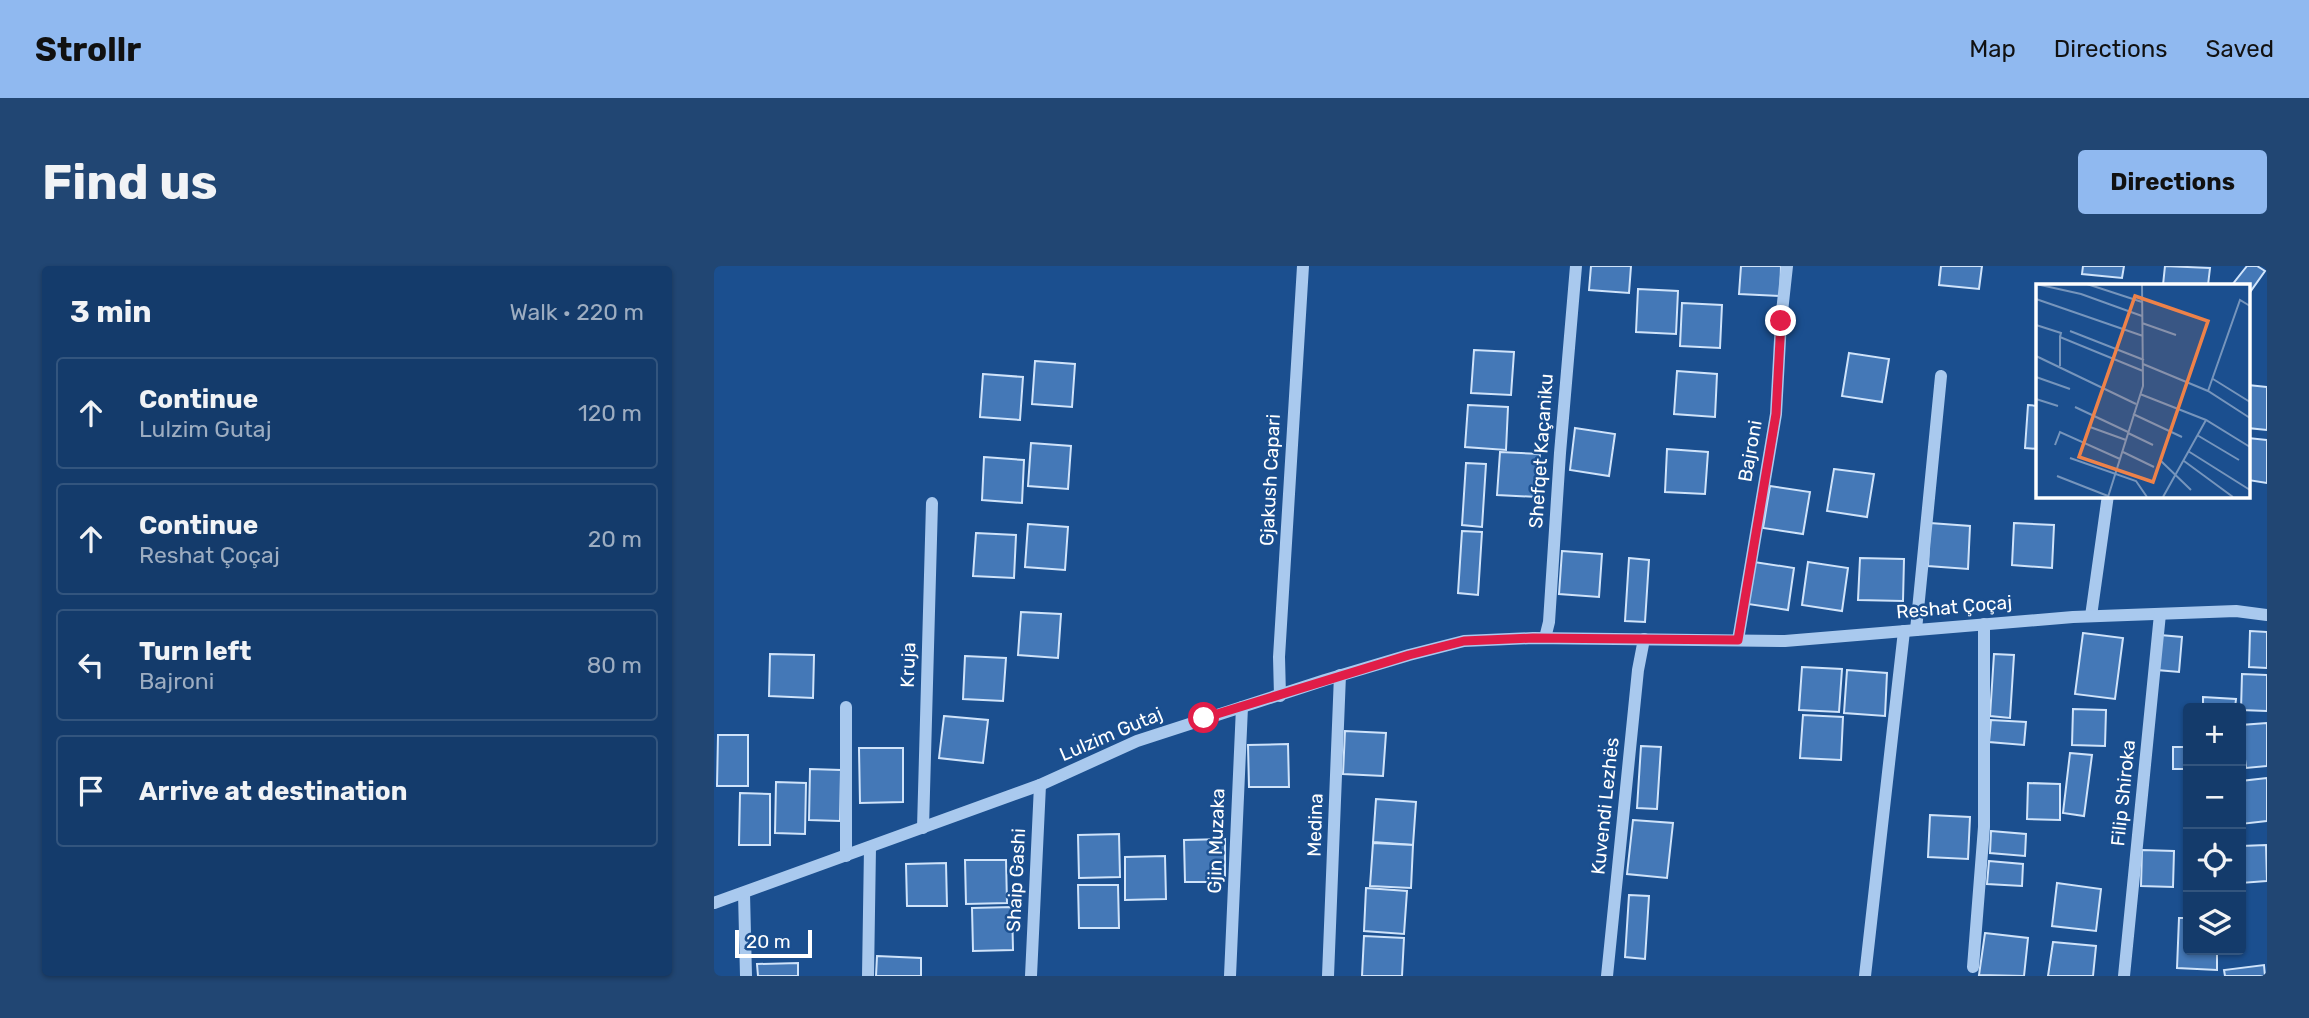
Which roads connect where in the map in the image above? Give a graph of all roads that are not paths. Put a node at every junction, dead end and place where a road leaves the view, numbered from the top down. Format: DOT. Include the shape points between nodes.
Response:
graph roads {
  1 [pos="1303,266"];
  2 [pos="1576,266"];
  3 [pos="1787,266"];
  4 [pos="1941,376"];
  5 [pos="2108,497"];
  6 [pos="932,503"];
  7 [pos="2160,614"];
  8 [pos="2267,615"];
  9 [pos="2091,616"];
  10 [pos="1984,624"];
  11 [pos="1910,630"];
  12 [pos="1545,638"];
  13 [pos="1644,639"];
  14 [pos="1738,640"];
  15 [pos="1340,675"];
  16 [pos="1280,695"];
  17 [pos="846,707"];
  18 [pos="1242,707"];
  19 [pos="1040,785"];
  20 [pos="923,828"];
  21 [pos="870,847"];
  22 [pos="846,856"];
  23 [pos="744,893"];
  24 [pos="714,903"];
  25 [pos="1973,967"];
  26 [pos="746,976"];
  27 [pos="868,976"];
  28 [pos="1031,976"];
  29 [pos="1230,976"];
  30 [pos="1328,976"];
  31 [pos="1607,976"];
  32 [pos="1865,976"];
  33 [pos="2124,976"];
  1 -- 16 [label="street, Gjakush Capari"];
  2 -- 12 [label="street, Shefqet Kaçaniku"];
  3 -- 14 [label="street, Bajroni" via="1776,414"];
  4 -- 11 [label="street"];
  5 -- 9 [label="street"];
  6 -- 20 [label="street, Kruja"];
  7 -- 8 [label="street, Reshat Çoçaj" via="2236,611"];
  7 -- 9 [label="street, Reshat Çoçaj"];
  7 -- 33 [label="street, Filip Shiroka"];
  9 -- 10 [label="street, Reshat Çoçaj"];
  10 -- 11 [label="street, Reshat Çoçaj"];
  10 -- 25 [label="street" via="1984,827"];
  11 -- 14 [label="street, Reshat Çoçaj" via="1785,641"];
  11 -- 32 [label="street"];
  12 -- 13 [label="street, Lulzim Gutaj"];
  12 -- 15 [label="street, Lulzim Gutaj" via="1464,641"];
  13 -- 14 [label="street, Reshat Çoçaj"];
  13 -- 31 [label="street, Kuvendi Lezhës"];
  15 -- 16 [label="street, Lulzim Gutaj"];
  15 -- 30 [label="street, Medina"];
  16 -- 18 [label="street, Lulzim Gutaj"];
  17 -- 22 [label="street"];
  18 -- 19 [label="street, Lulzim Gutaj" via="1137,741"];
  18 -- 29 [label="street, Gjin Muzaka"];
  19 -- 20 [label="street, Lulzim Gutaj"];
  19 -- 28 [label="street, Shaip Gashi"];
  20 -- 21 [label="street, Lulzim Gutaj"];
  21 -- 22 [label="street, Lulzim Gutaj"];
  21 -- 27 [label="street"];
  22 -- 23 [label="street, Lulzim Gutaj"];
  23 -- 24 [label="street, Lulzim Gutaj"];
  23 -- 26 [label="street"];
}
